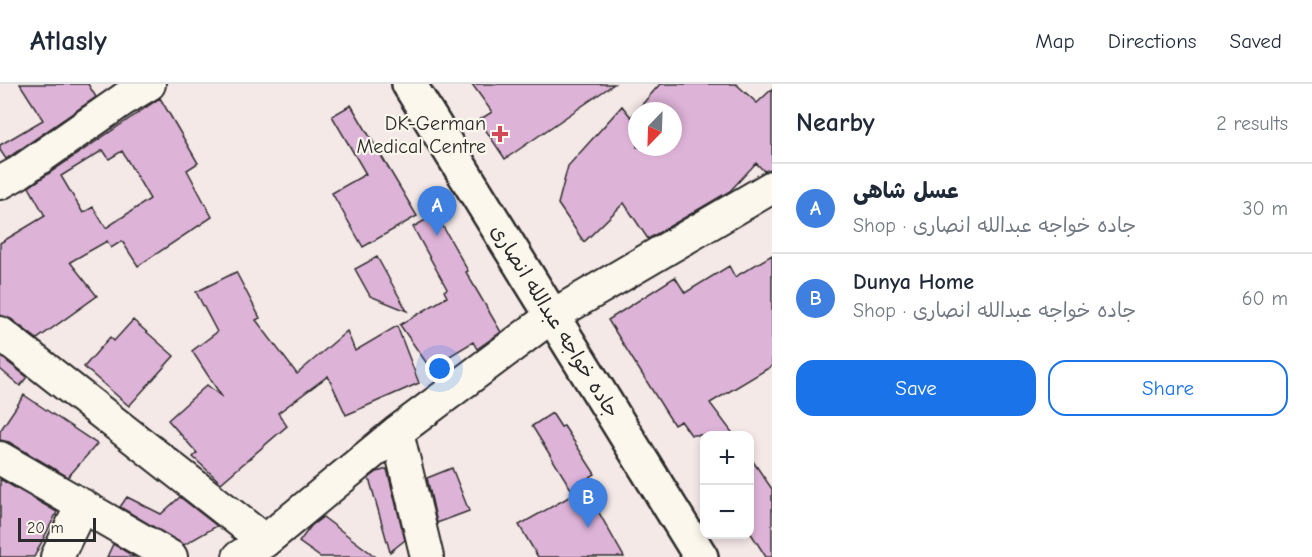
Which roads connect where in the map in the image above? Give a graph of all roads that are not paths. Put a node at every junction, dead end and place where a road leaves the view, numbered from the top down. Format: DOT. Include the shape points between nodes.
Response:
graph roads {
  1 [pos="409,84"];
  2 [pos="146,85"];
  3 [pos="0,183"];
  4 [pos="772,186"];
  5 [pos="552,316"];
  6 [pos="0,333"];
  7 [pos="397,432"];
  8 [pos="0,458"];
  9 [pos="82,505"];
  10 [pos="266,541"];
  11 [pos="57,557"];
  12 [pos="171,557"];
  13 [pos="239,557"];
  14 [pos="427,557"];
  15 [pos="701,557"];
  1 -- 5 [label="main road, جاده خواجه عبدالله انصاری"];
  2 -- 3 [label="street"];
  4 -- 5 [label="street"];
  5 -- 7 [label="street"];
  5 -- 15 [label="main road, جاده خواجه عبدالله انصاری"];
  6 -- 10 [label="street"];
  7 -- 10 [label="street"];
  7 -- 14 [label="street"];
  8 -- 9 [label="street"];
  9 -- 11 [label="street"];
  9 -- 12 [label="street"];
  10 -- 13 [label="street"];
}
